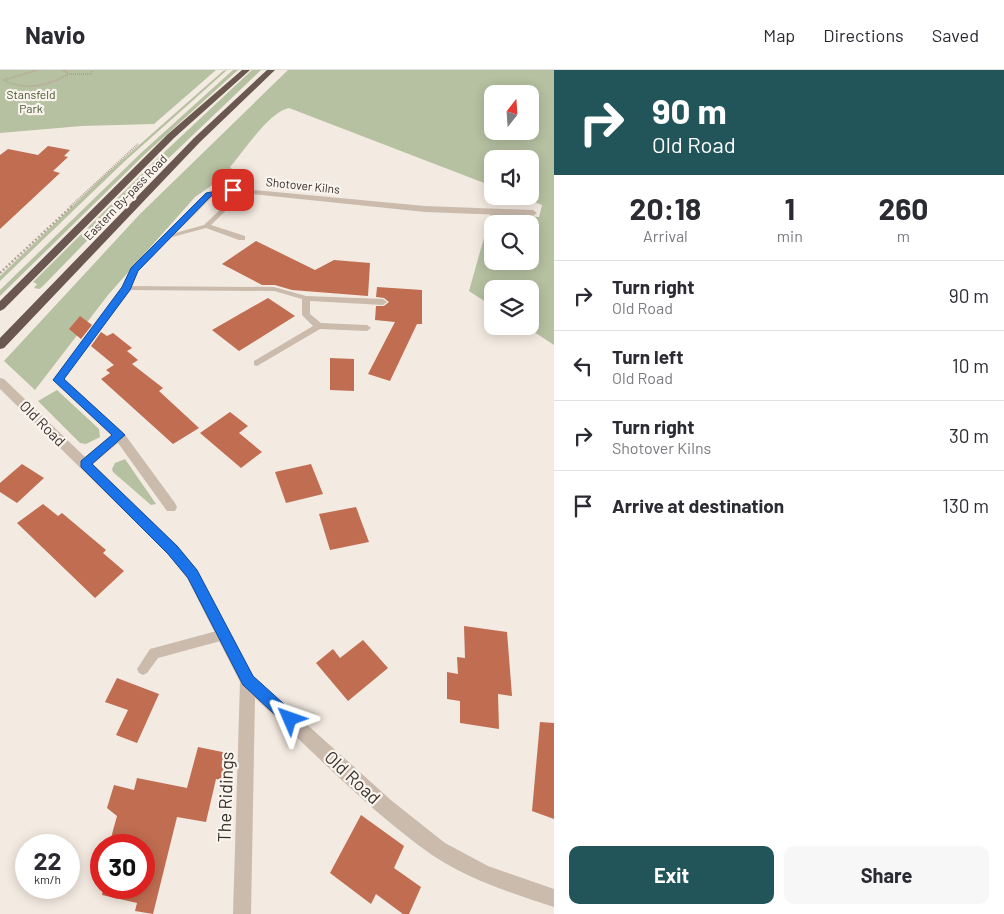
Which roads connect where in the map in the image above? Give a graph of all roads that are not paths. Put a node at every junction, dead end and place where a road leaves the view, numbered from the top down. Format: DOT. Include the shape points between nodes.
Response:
graph roads {
  1 [pos="246,70"];
  2 [pos="271,70"];
  3 [pos="243,191"];
  4 [pos="533,214"];
  5 [pos="206,226"];
  6 [pos="165,237"];
  7 [pos="242,238"];
  8 [pos="127,288"];
  9 [pos="306,298"];
  10 [pos="383,302"];
  11 [pos="0,307"];
  12 [pos="319,326"];
  13 [pos="367,328"];
  14 [pos="0,345"];
  15 [pos="257,363"];
  16 [pos="0,382"];
  17 [pos="119,435"];
  18 [pos="85,464"];
  19 [pos="171,507"];
  20 [pos="224,634"];
  21 [pos="143,669"];
  22 [pos="248,680"];
  23 [pos="554,898"];
  24 [pos="242,914"];
  1 -- 11 [label="highway, Eastern By-pass Road" via="171,136"];
  2 -- 14 [label="highway, Eastern By-pass Road" via="197,140"];
  3 -- 4 [label="street, Shotover Kilns" via="425,209"];
  3 -- 5 [label="lane"];
  3 -- 6 [label="street, Shotover Kilns" via="208,195"];
  5 -- 6 [label="lane"];
  5 -- 7 [label="lane"];
  6 -- 8 [label="street, Shotover Kilns" via="134,270"];
  8 -- 9 [label="lane" via="274,289"];
  8 -- 17 [label="street, Shotover Kilns" via="58,380"];
  9 -- 10 [label="lane"];
  9 -- 12 [label="lane" via="306,315"];
  12 -- 13 [label="lane"];
  12 -- 15 [label="lane"];
  16 -- 18 [label="street, Old Road"];
  17 -- 18 [label="street"];
  17 -- 19 [label="street"];
  18 -- 20 [label="street, Old Road" via="173,550 192,574"];
  20 -- 21 [label="lane" via="154,653"];
  20 -- 22 [label="street, Old Road"];
  22 -- 23 [label="street, Old Road" via="386,807 439,849 484,874"];
  22 -- 24 [label="street, The Ridings"];
}
